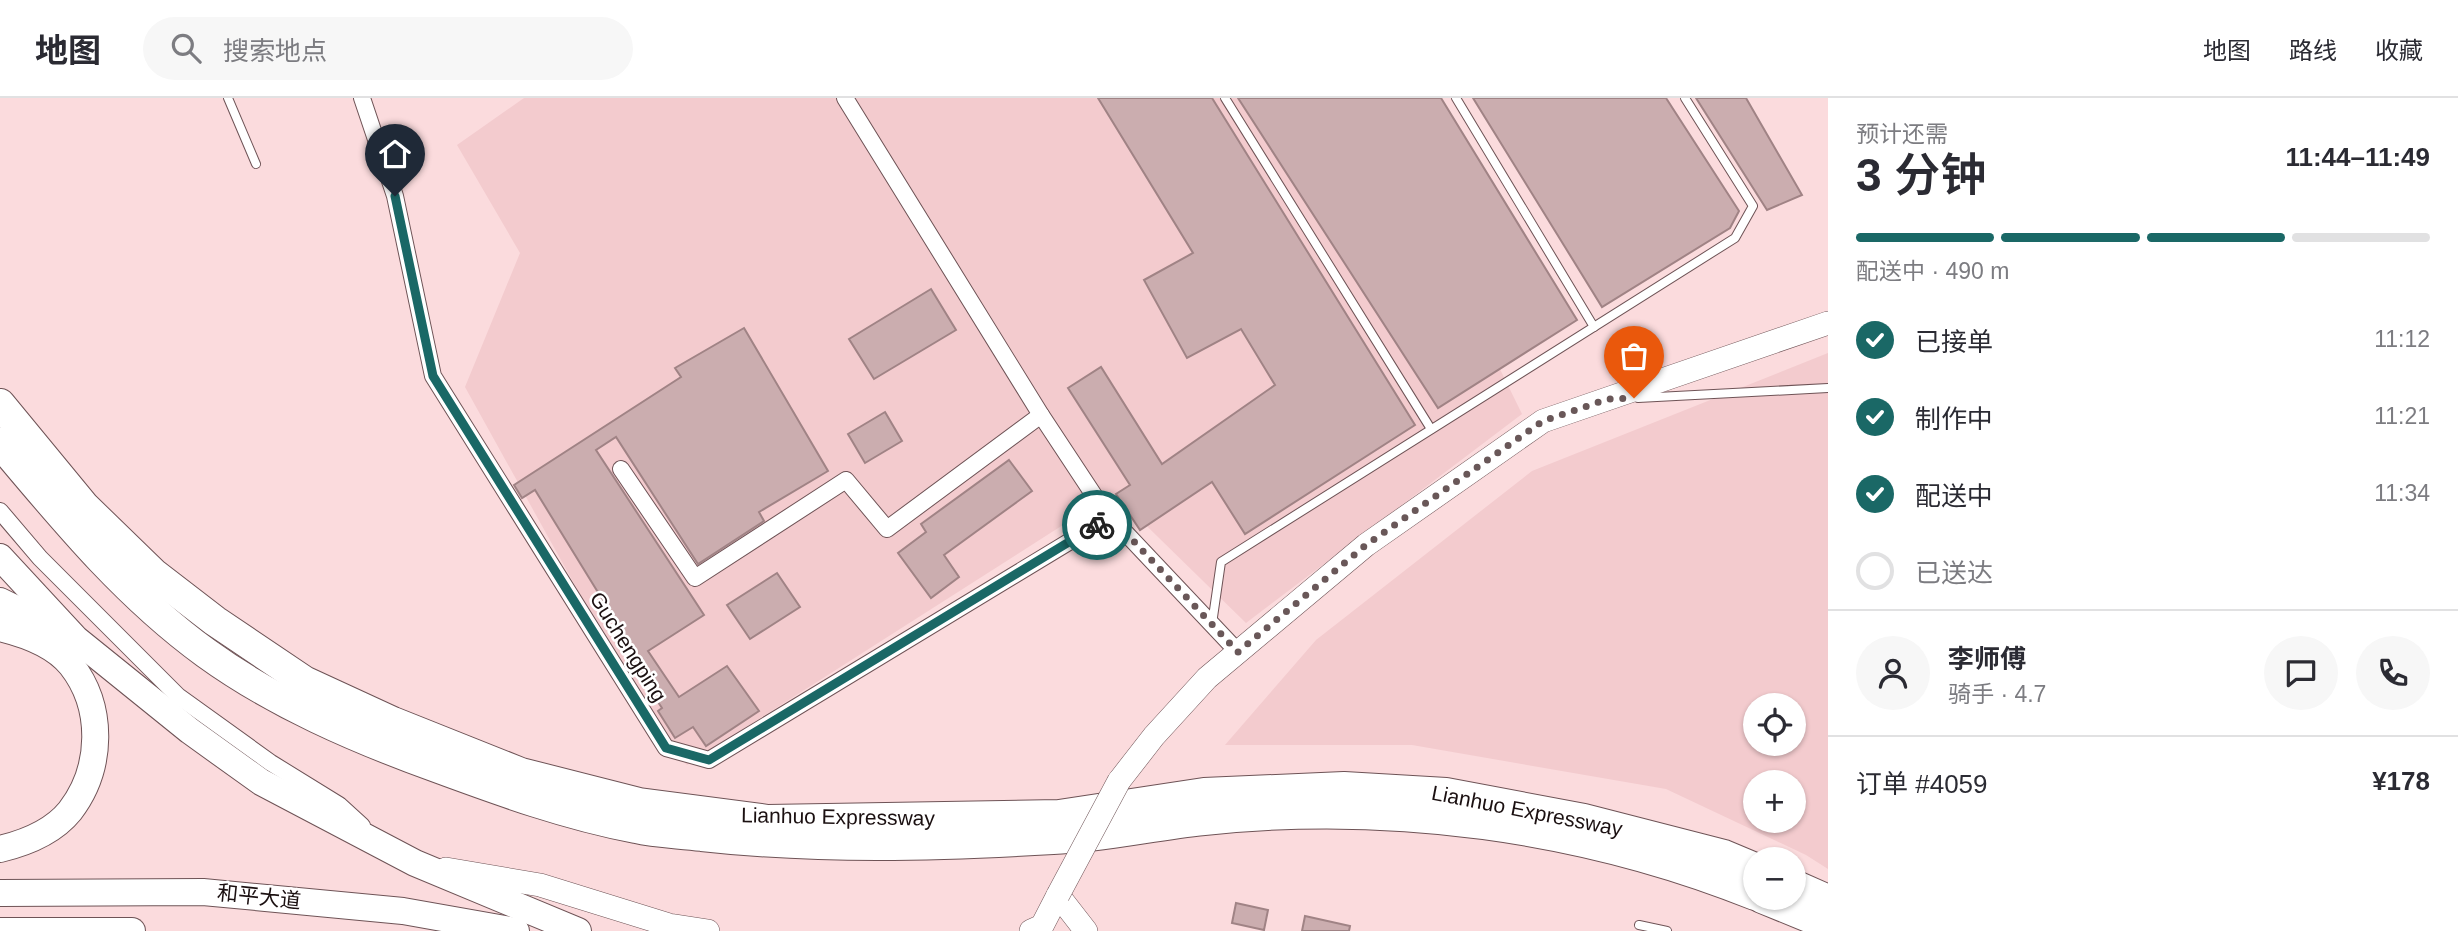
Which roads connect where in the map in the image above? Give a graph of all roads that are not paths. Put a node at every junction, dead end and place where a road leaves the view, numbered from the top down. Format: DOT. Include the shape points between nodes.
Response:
graph roads {
  1 [pos="228,98"];
  2 [pos="362,98"];
  3 [pos="845,98"];
  4 [pos="1225,98"];
  5 [pos="1456,98"];
  6 [pos="1685,98"];
  7 [pos="256,164"];
  8 [pos="1828,323"];
  9 [pos="1594,327"];
  10 [pos="1828,388"];
  11 [pos="1608,399"];
  12 [pos="0,404"];
  13 [pos="1041,415"];
  14 [pos="1431,429"];
  15 [pos="0,443"];
  16 [pos="621,469"];
  17 [pos="0,511"];
  18 [pos="1111,517"];
  19 [pos="6,564"];
  20 [pos="0,601"];
  21 [pos="1212,624"];
  22 [pos="0,628"];
  23 [pos="76,639"];
  24 [pos="1238,652"];
  25 [pos="385,847"];
  26 [pos="0,849"];
  27 [pos="415,863"];
  28 [pos="1743,863"];
  29 [pos="1743,890"];
  30 [pos="1806,890"];
  31 [pos="0,893"];
  32 [pos="1058,895"];
  33 [pos="1828,900"];
  34 [pos="1791,910"];
  35 [pos="1639,925"];
  36 [pos="1828,925"];
  37 [pos="0,931"];
  38 [pos="132,931"];
  39 [pos="516,931"];
  40 [pos="578,931"];
  41 [pos="708,931"];
  42 [pos="1031,931"];
  43 [pos="1086,931"];
  44 [pos="1667,931"];
  1 -- 7 [label="lane"];
  2 -- 18 [label="street, Guchengping" via="395,196 433,376 666,748 709,760"];
  3 -- 13 [label="street"];
  4 -- 14 [label="lane"];
  5 -- 9 [label="lane"];
  6 -- 9 [label="lane" via="1753,206 1735,238"];
  8 -- 11 [label="main road"];
  9 -- 14 [label="lane"];
  10 -- 11 [label="lane"];
  11 -- 24 [label="main road" via="1543,421 1366,545"];
  12 -- 28 [label="highway, Lianhuo Expressway" via="84,506 155,574 215,621 304,681 521,773 639,803 768,820 1059,815 1204,793 1344,787 1446,793 1584,819"];
  13 -- 16 [label="street" via="887,529 846,480 695,578"];
  13 -- 18 [label="street"];
  14 -- 21 [label="lane" via="1221,562"];
  15 -- 29 [label="highway, Lianhuo Expressway" via="138,597 207,654 288,703 405,756 520,797 624,825 769,843 937,844 1060,839 1206,819 1342,812 1448,819 1578,841 1712,877"];
  17 -- 25 [label="street" via="40,558 178,696 339,806"];
  18 -- 21 [label="street"];
  19 -- 23 [label="highway"];
  20 -- 23 [label="highway"];
  21 -- 24 [label="street"];
  22 -- 26 [label="highway" via="25,634 70,664 86,691 98,733 92,763 70,811 46,832"];
  23 -- 25 [label="highway" via="261,782"];
  24 -- 32 [label="main road, bridge" via="1206,678 1119,781"];
  25 -- 27 [label="highway"];
  27 -- 40 [label="highway"];
  27 -- 41 [label="main road" via="540,886 669,925"];
  30 -- 33 [label="highway"];
  31 -- 39 [label="highway, 和平大道" via="204,892 403,911"];
  32 -- 42 [label="main road" via="1042,926"];
  32 -- 43 [label="main road"];
  34 -- 36 [label="highway"];
  35 -- 44 [label="lane"];
  37 -- 38 [label="highway"];
}
